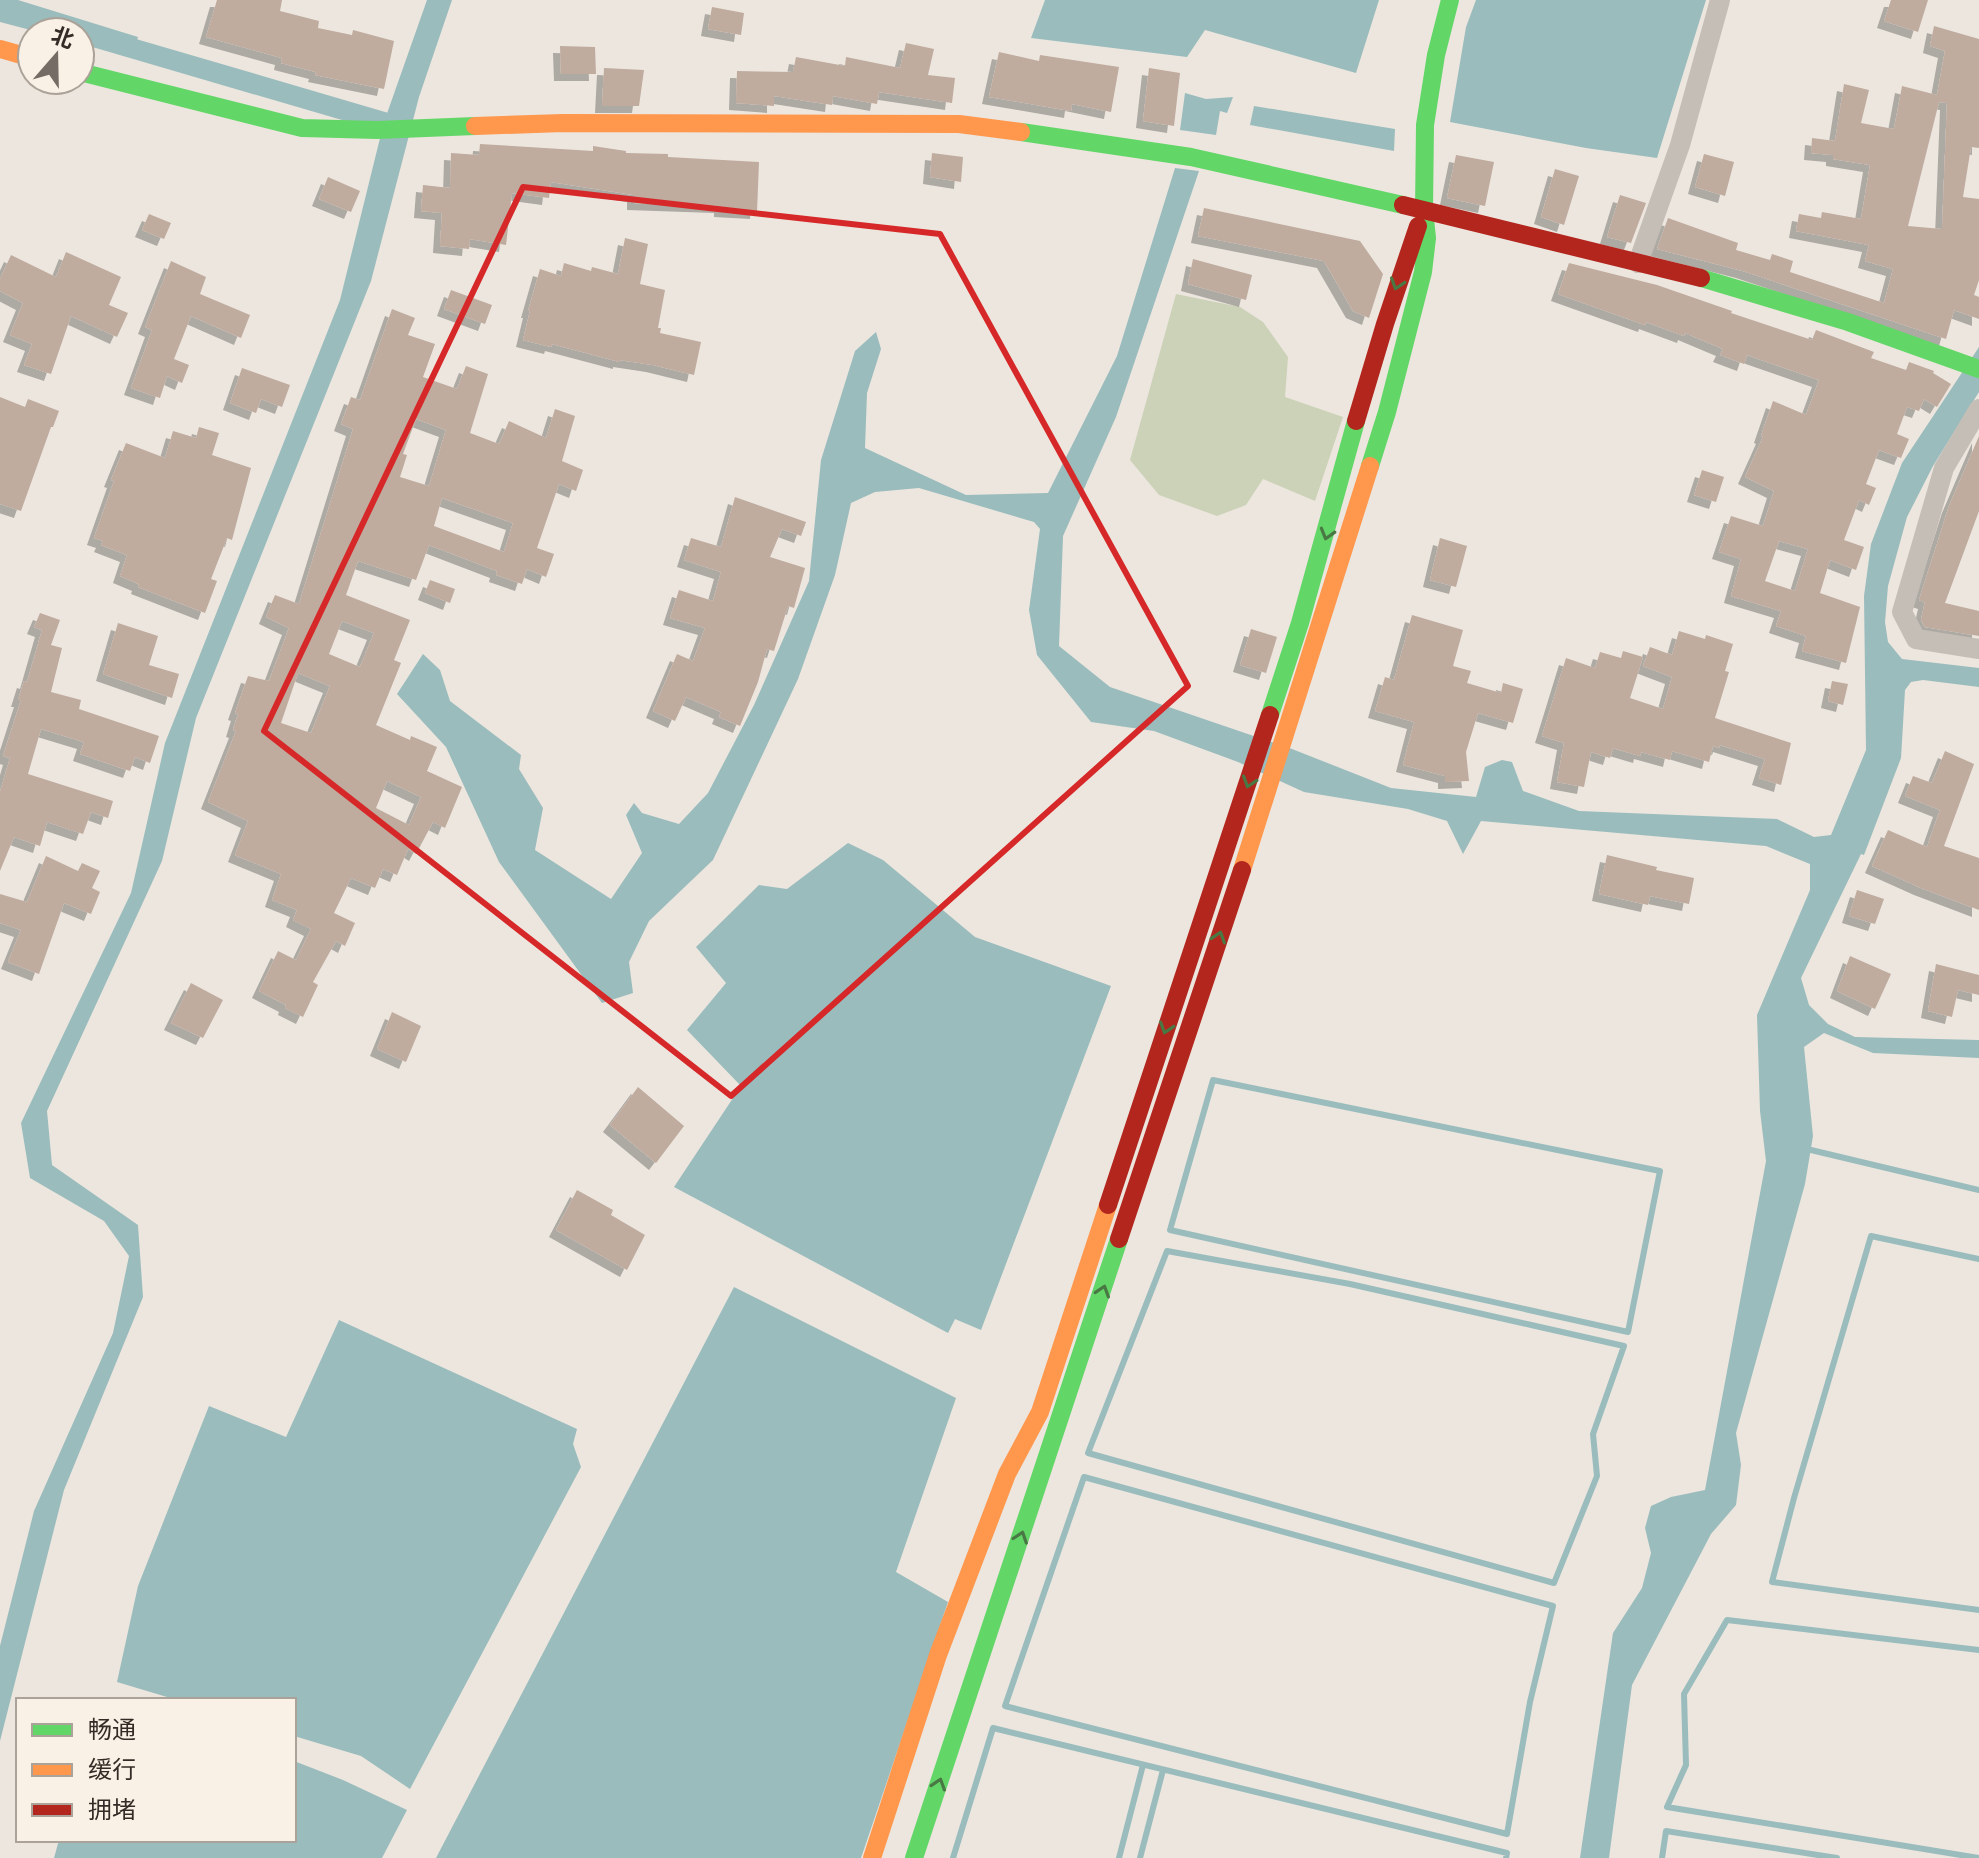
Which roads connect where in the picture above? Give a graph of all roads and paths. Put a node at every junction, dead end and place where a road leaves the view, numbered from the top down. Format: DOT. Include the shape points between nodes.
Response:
graph roads {
  1 [pos="1450,0"];
  2 [pos="1720,0"];
  3 [pos="96,76"];
  4 [pos="1424,210"];
  5 [pos="1638,263"];
  6 [pos="1979,369"];
  7 [pos="1979,409"];
  8 [pos="1979,649"];
  9 [pos="872,1858"];
  10 [pos="914,1858"];
  1 -- 4 [label="street" via="1425,125"];
  2 -- 5 [label="street" via="1680,145"];
  3 -- 4 [label="street" via="302,128 959,124 1191,157"];
  4 -- 5 [label="street"];
  4 -- 9 [label="street, one-way" via="1355,420 1296,636 1040,1412 1007,1474 961,1592"];
  10 -- 4 [label="street, one-way" via="1341,564 1410,329 1423,272"];
  5 -- 6 [label="street" via="1738,287"];
  7 -- 8 [label="street" via="1944,468 1902,612 1916,639"];
}
